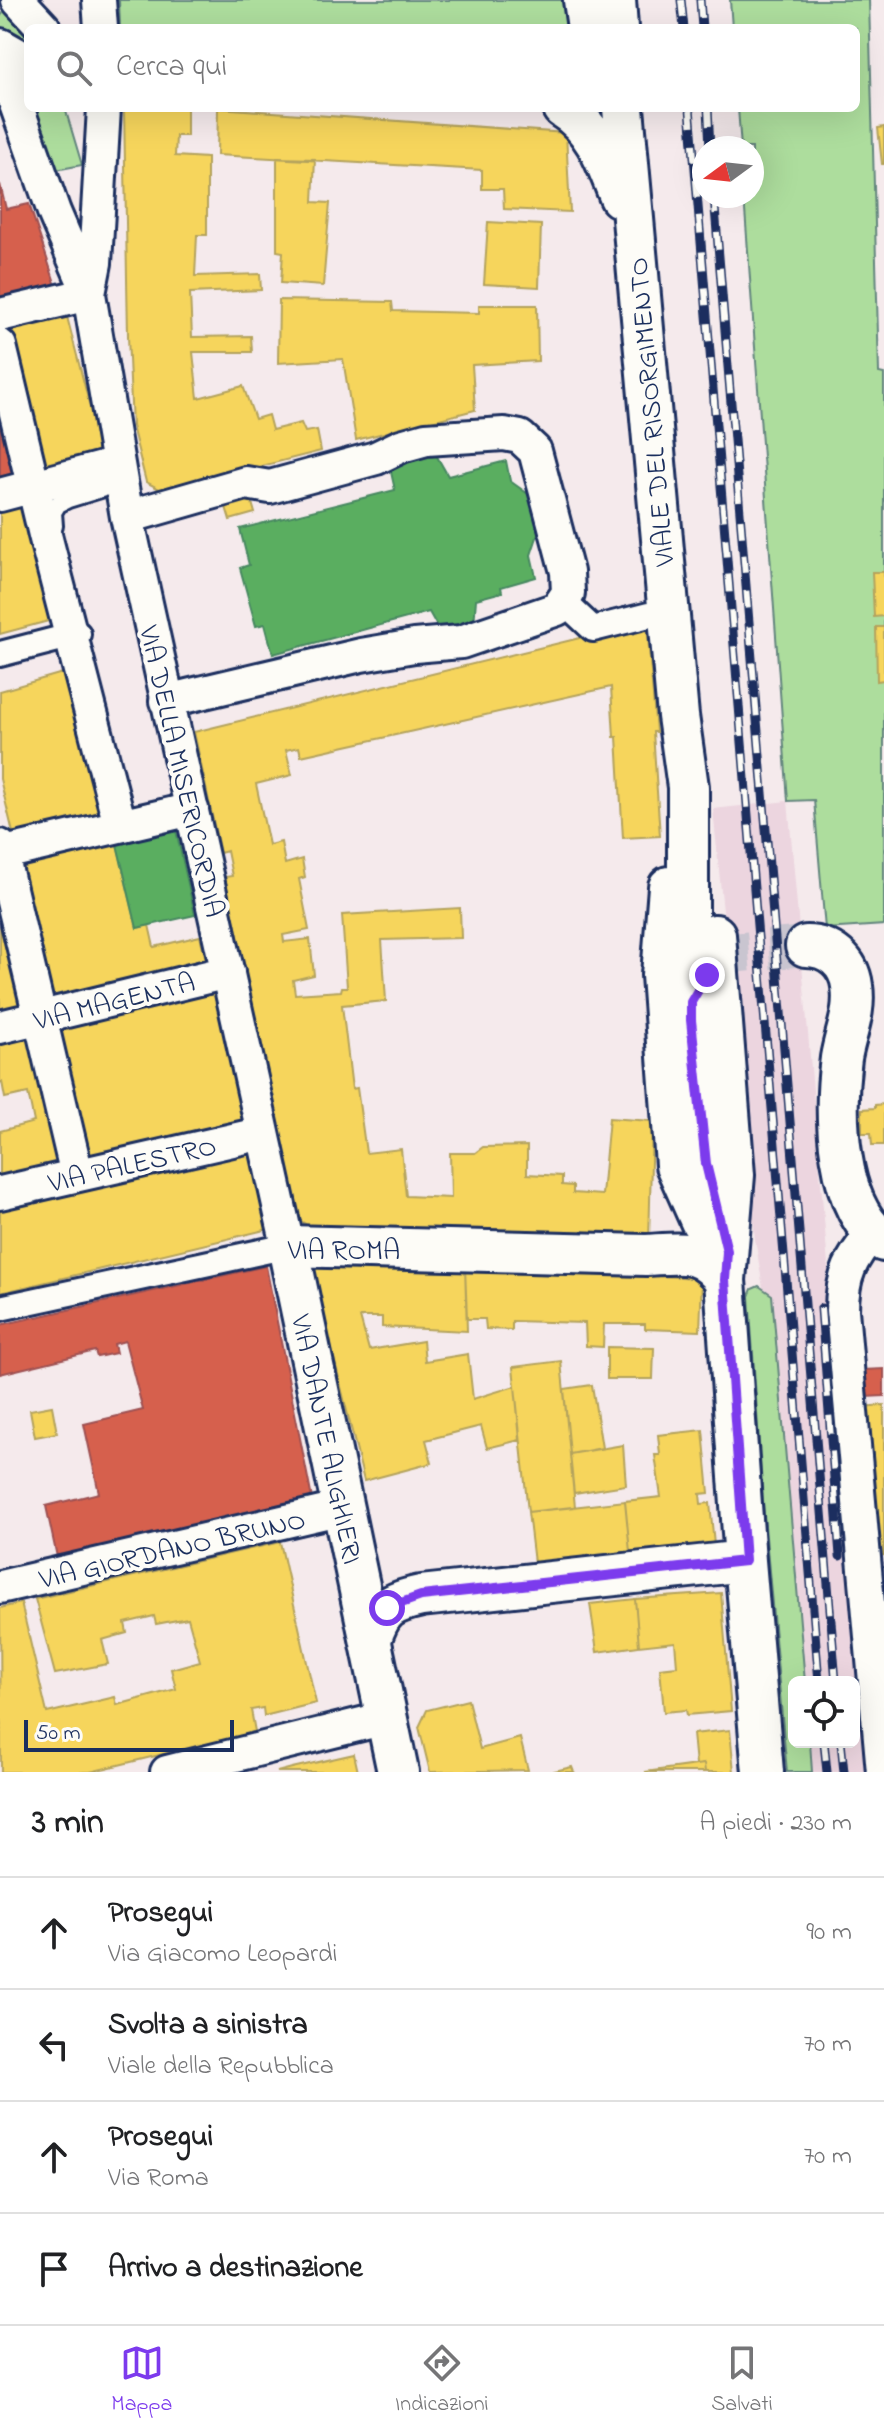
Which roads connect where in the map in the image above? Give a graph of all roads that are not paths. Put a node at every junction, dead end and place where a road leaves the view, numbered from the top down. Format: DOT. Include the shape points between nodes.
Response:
graph roads {
  1 [pos="18,0"];
  2 [pos="99,0"];
  3 [pos="40,24"];
  4 [pos="101,24"];
  5 [pos="0,49"];
  6 [pos="0,59"];
  7 [pos="24,63"];
  8 [pos="83,112"];
  9 [pos="104,112"];
  10 [pos="569,112"];
  11 [pos="623,112"];
  12 [pos="99,166"];
  13 [pos="634,238"];
  14 [pos="89,294"];
  15 [pos="0,315"];
  16 [pos="0,346"];
  17 [pos="119,474"];
  18 [pos="33,487"];
  19 [pos="0,495"];
  20 [pos="127,517"];
  21 [pos="55,530"];
  22 [pos="564,602"];
  23 [pos="649,615"];
  24 [pos="74,634"];
  25 [pos="0,654"];
  26 [pos="166,701"];
  27 [pos="678,716"];
  28 [pos="192,809"];
  29 [pos="120,825"];
  30 [pos="1,851"];
  31 [pos="807,956"];
  32 [pos="228,972"];
  33 [pos="40,1018"];
  34 [pos="0,1027"];
  35 [pos="263,1133"];
  36 [pos="676,1165"];
  37 [pos="77,1175"];
  38 [pos="0,1193"];
  39 [pos="881,1244"];
  40 [pos="288,1246"];
  41 [pos="646,1255"];
  42 [pos="726,1266"];
  43 [pos="0,1308"];
  44 [pos="343,1508"];
  45 [pos="745,1561"];
  46 [pos="0,1587"];
  47 [pos="371,1639"];
  48 [pos="386,1718"];
  49 [pos="178,1771"];
  50 [pos="398,1772"];
  51 [pos="763,1772"];
  52 [pos="883,1772"];
  1 -- 3 [label="street"];
  2 -- 4 [label="street"];
  5 -- 7 [label="street"];
  6 -- 14 [label="street, VIA DELLA MISERICORDIA"];
  8 -- 12 [label="street, VIA DELLA MISERICORDIA"];
  9 -- 12 [label="street, VIA DELLA MISERICORDIA"];
  10 -- 13 [label="street" via="594,137"];
  11 -- 13 [label="street, VIALE DEL RISORGIMENTO"];
  12 -- 14 [label="street, VIA DELLA MISERICORDIA"];
  13 -- 27 [label="street, VIALE DEL RISORGIMENTO"];
  14 -- 15 [label="street"];
  14 -- 17 [label="street, VIA DELLA MISERICORDIA"];
  16 -- 18 [label="street"];
  17 -- 18 [label="street"];
  17 -- 20 [label="street, VIA DELLA MISERICORDIA"];
  17 -- 21 [label="lane" via="58,504 52,517"];
  18 -- 19 [label="street"];
  18 -- 24 [label="street"];
  20 -- 22 [label="street" via="246,483 270,487 426,439 512,435 531,446 542,469 567,572"];
  20 -- 26 [label="street, VIA DELLA MISERICORDIA"];
  22 -- 23 [label="street" via="593,629"];
  22 -- 26 [label="street" via="552,611 461,642 374,653"];
  24 -- 25 [label="street"];
  24 -- 29 [label="street"];
  26 -- 28 [label="street, VIA DELLA MISERICORDIA"];
  27 -- 36 [label="street, VIALE DEL RISORGIMENTO" via="675,829 662,960"];
  27 -- 42 [label="street, VIALE DEL RISORGIMENTO" via="688,787 689,932 703,977 706,1164"];
  27 -- 42 [label="street, VIALE DEL RISORGIMENTO" via="696,760 705,817 733,1158"];
  28 -- 29 [label="street"];
  28 -- 32 [label="street, VIA DELLA MISERICORDIA"];
  29 -- 30 [label="street"];
  30 -- 33 [label="street"];
  31 -- 39 [label="street" via="828,982 842,1055 842,1161 853,1199"];
  32 -- 33 [label="street, VIA MAGENTA"];
  32 -- 35 [label="street, VIA DELLA MISERICORDIA"];
  33 -- 34 [label="street, VIA MAGENTA"];
  33 -- 37 [label="street"];
  35 -- 37 [label="street, VIA PALESTRO"];
  35 -- 40 [label="street, VIA DELLA MISERICORDIA"];
  36 -- 41 [label="street" via="677,1222 667,1239"];
  36 -- 42 [label="street, VIALE DEL RISORGIMENTO"];
  37 -- 38 [label="street, VIA PALESTRO"];
  39 -- 52 [label="street" via="850,1262 842,1310"];
  40 -- 41 [label="street, VIA ROMA"];
  40 -- 43 [label="street, VIA ROMA"];
  40 -- 44 [label="street, VIA DANTE ALIGHIERI"];
  41 -- 42 [label="street, VIA ROMA" via="693,1254"];
  42 -- 45 [label="street"];
  44 -- 46 [label="street, VIA GIORDANO BRUNO"];
  44 -- 47 [label="street, VIA DANTE ALIGHIERI"];
  45 -- 47 [label="street" via="421,1596 387,1608"];
  45 -- 51 [label="street"];
  47 -- 48 [label="street, VIA DANTE ALIGHIERI"];
  48 -- 49 [label="street"];
  48 -- 50 [label="street, VIA DANTE ALIGHIERI"];
}
